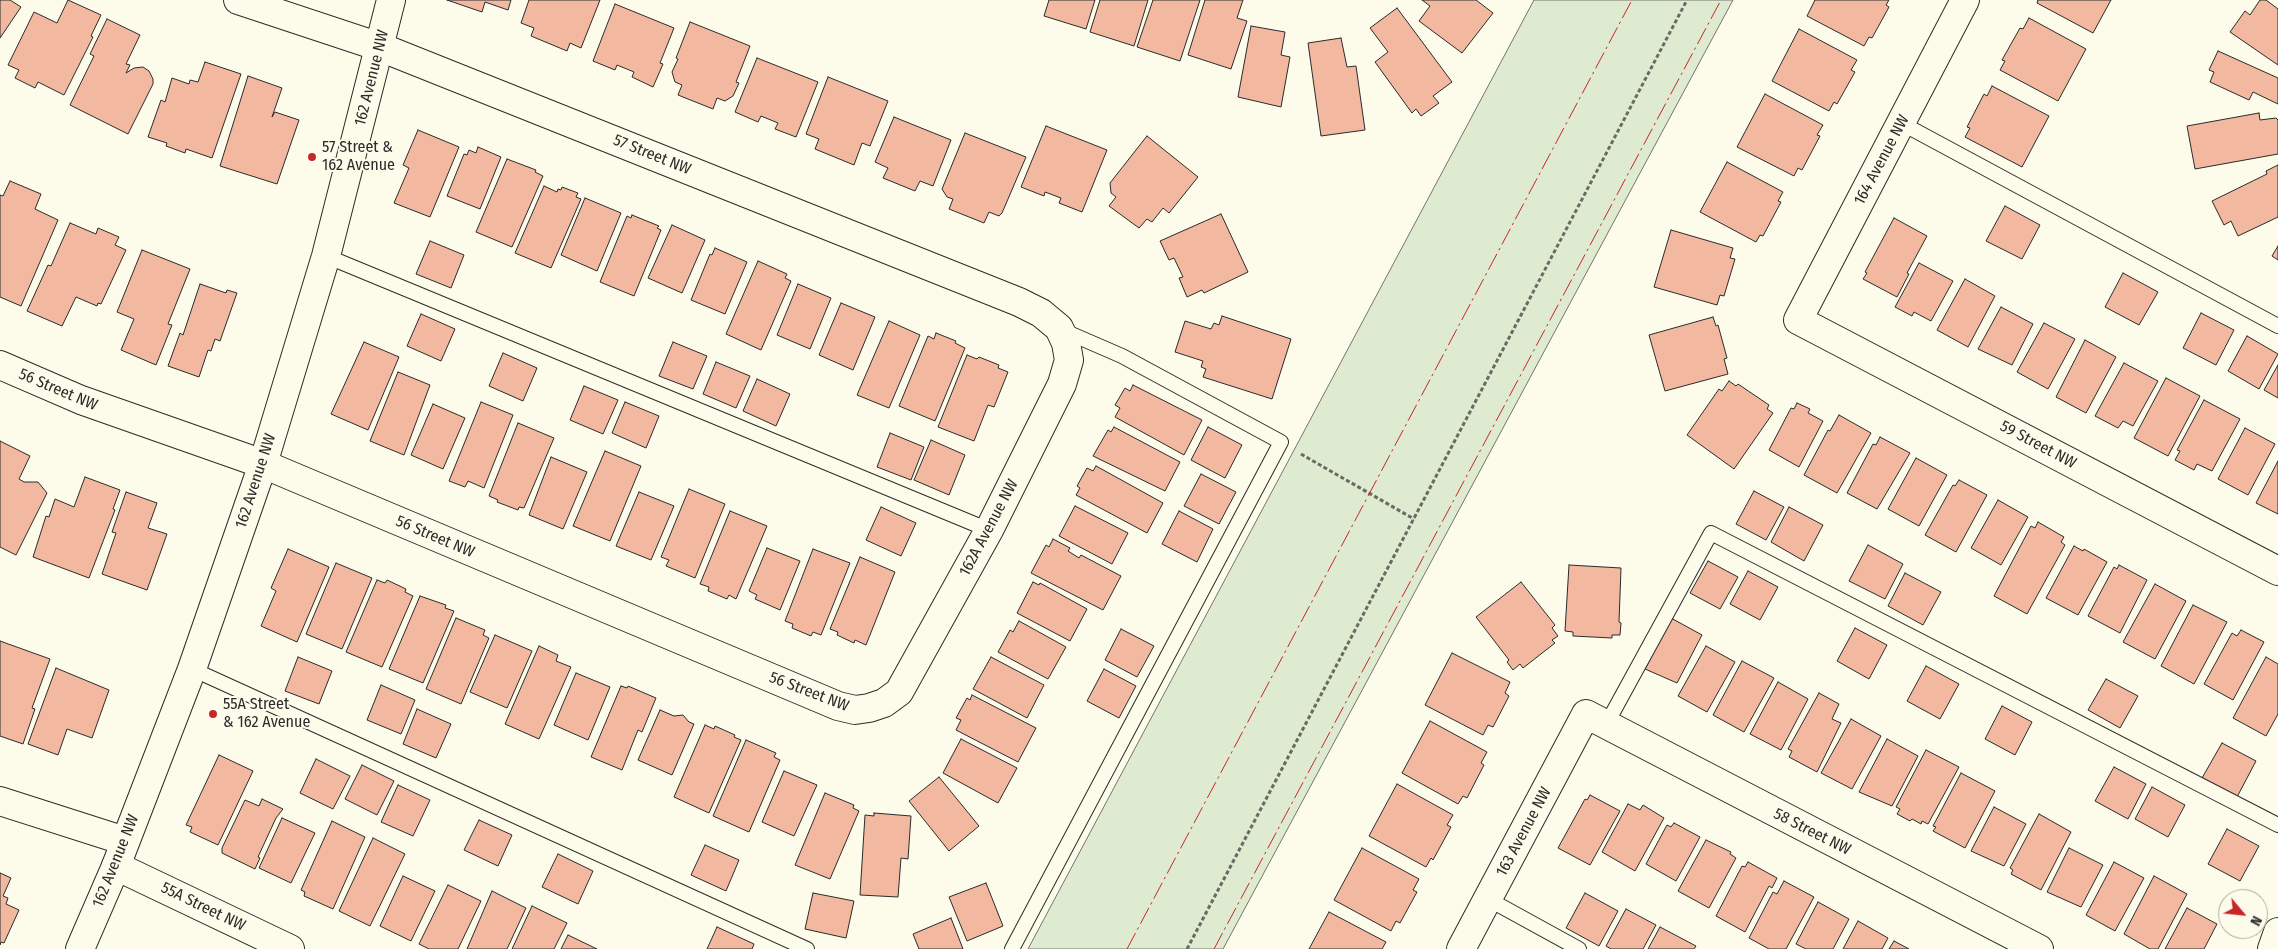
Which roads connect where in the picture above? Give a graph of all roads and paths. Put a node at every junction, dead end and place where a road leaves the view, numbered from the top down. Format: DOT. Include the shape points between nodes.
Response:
graph roads {
  1 [pos="238,0"];
  2 [pos="391,0"];
  3 [pos="1687,0"];
  4 [pos="1965,0"];
  5 [pos="380,46"];
  6 [pos="1901,123"];
  7 [pos="326,256"];
  8 [pos="1798,320"];
  9 [pos="2278,326"];
  10 [pos="1059,328"];
  11 [pos="0,365"];
  12 [pos="1280,442"];
  13 [pos="263,464"];
  14 [pos="1414,519"];
  15 [pos="989,530"];
  16 [pos="2278,571"];
  17 [pos="192,669"];
  18 [pos="869,708"];
  19 [pos="1596,720"];
  20 [pos="0,801"];
  21 [pos="2278,825"];
  22 [pos="126,841"];
  23 [pos="116,866"];
  24 [pos="1488,898"];
  25 [pos="2278,932"];
  26 [pos="80,949"];
  27 [pos="290,949"];
  28 [pos="807,949"];
  29 [pos="1012,949"];
  30 [pos="1187,949"];
  31 [pos="1461,949"];
  32 [pos="1579,949"];
  33 [pos="2039,949"];
  34 [pos="2272,949"];
  1 -- 5 [label="street, 57 Street NW"];
  2 -- 5 [label="street, 162 Avenue NW"];
  3 -- 14 [label="path"];
  4 -- 6 [label="street, 164 Avenue NW"];
  5 -- 7 [label="street, 162 Avenue NW"];
  5 -- 10 [label="street, 57 Street NW" via="1019,302"];
  6 -- 8 [label="street, 164 Avenue NW"];
  6 -- 9 [label="lane"];
  7 -- 13 [label="street, 162 Avenue NW"];
  7 -- 15 [label="lane"];
  8 -- 16 [label="street, 59 Street NW"];
  10 -- 12 [label="lane" via="1122,356"];
  10 -- 15 [label="street, 162A Avenue NW" via="1069,360 1062,384"];
  11 -- 13 [label="street, 56 Street NW" via="81,400"];
  12 -- 14 [label="path"];
  12 -- 29 [label="lane"];
  13 -- 17 [label="street, 162 Avenue NW"];
  13 -- 18 [label="street, 56 Street NW" via="838,706 855,710"];
  14 -- 30 [label="path"];
  15 -- 18 [label="street, 162A Avenue NW" via="899,692 884,704"];
  17 -- 22 [label="street, 162 Avenue NW"];
  17 -- 28 [label="lane"];
  19 -- 21 [label="lane" via="1711,533"];
  19 -- 24 [label="street, 163 Avenue NW"];
  19 -- 33 [label="street, 58 Street NW"];
  20 -- 22 [label="street"];
  22 -- 23 [label="street, 162 Avenue NW"];
  23 -- 26 [label="street, 162 Avenue NW"];
  23 -- 27 [label="street, 55A Street NW"];
  24 -- 31 [label="street, 163 Avenue NW"];
  24 -- 32 [label="lane"];
  25 -- 34 [label="street"];
}
